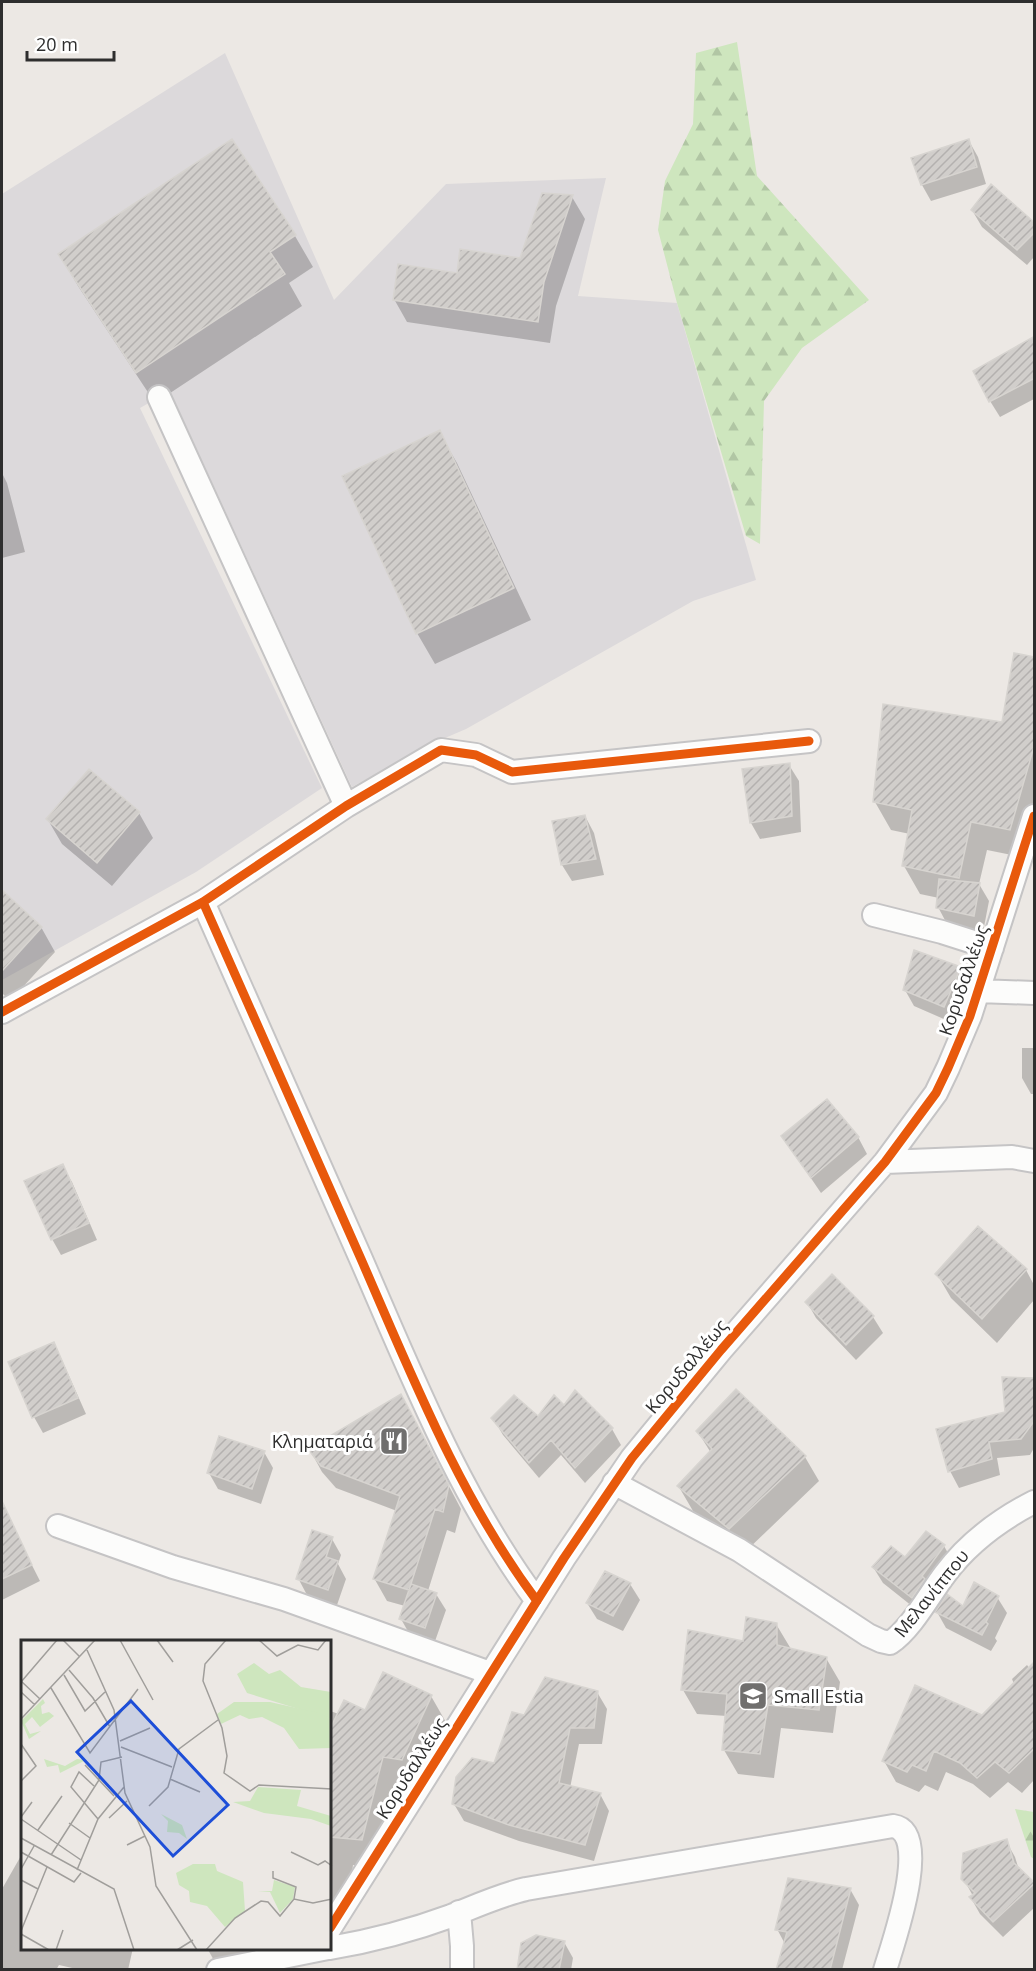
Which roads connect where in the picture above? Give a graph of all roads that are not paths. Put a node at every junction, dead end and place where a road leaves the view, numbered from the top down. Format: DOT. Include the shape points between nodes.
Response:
graph roads {
  1 [pos="159,397"];
  2 [pos="809,741"];
  3 [pos="346,806"];
  4 [pos="1035,816"];
  5 [pos="203,902"];
  6 [pos="874,915"];
  7 [pos="992,948"];
  8 [pos="978,991"];
  9 [pos="1035,993"];
  10 [pos="2,1012"];
  11 [pos="1035,1161"];
  12 [pos="885,1162"];
  13 [pos="614,1483"];
  14 [pos="1035,1502"];
  15 [pos="58,1526"];
  16 [pos="537,1601"];
  17 [pos="490,1673"];
  18 [pos="459,1912"];
  19 [pos="332,1925"];
  20 [pos="332,1950"];
  21 [pos="319,1953"];
  22 [pos="218,1970"];
  23 [pos="462,1970"];
  24 [pos="885,1970"];
  1 -- 3 [label="street"];
  2 -- 3 [label="street" via="512,772 476,755 441,750"];
  3 -- 5 [label="street"];
  4 -- 7 [label="street, Κορυδαλλέως"];
  5 -- 10 [label="street"];
  5 -- 16 [label="street" via="426,1407 491,1534"];
  6 -- 7 [label="street"];
  7 -- 8 [label="street, Κορυδαλλέως"];
  8 -- 9 [label="street"];
  8 -- 12 [label="street, Κορυδαλλέως" via="936,1093"];
  11 -- 12 [label="street" via="1012,1157"];
  12 -- 13 [label="street, Κορυδαλλέως" via="688,1388"];
  13 -- 14 [label="street, Μελανίππου" via="739,1550 886,1643 900,1634 968,1547 990,1528"];
  13 -- 16 [label="street, Κορυδαλλέως"];
  15 -- 17 [label="street" via="173,1567 284,1599"];
  16 -- 17 [label="street, Κορυδαλλέως"];
  17 -- 19 [label="street, Κορυδαλλέως"];
  18 -- 20 [label="street"];
  18 -- 23 [label="street"];
  18 -- 24 [label="street" via="526,1888 893,1826 903,1831 911,1850 901,1914"];
  21 -- 22 [label="street"];
}
